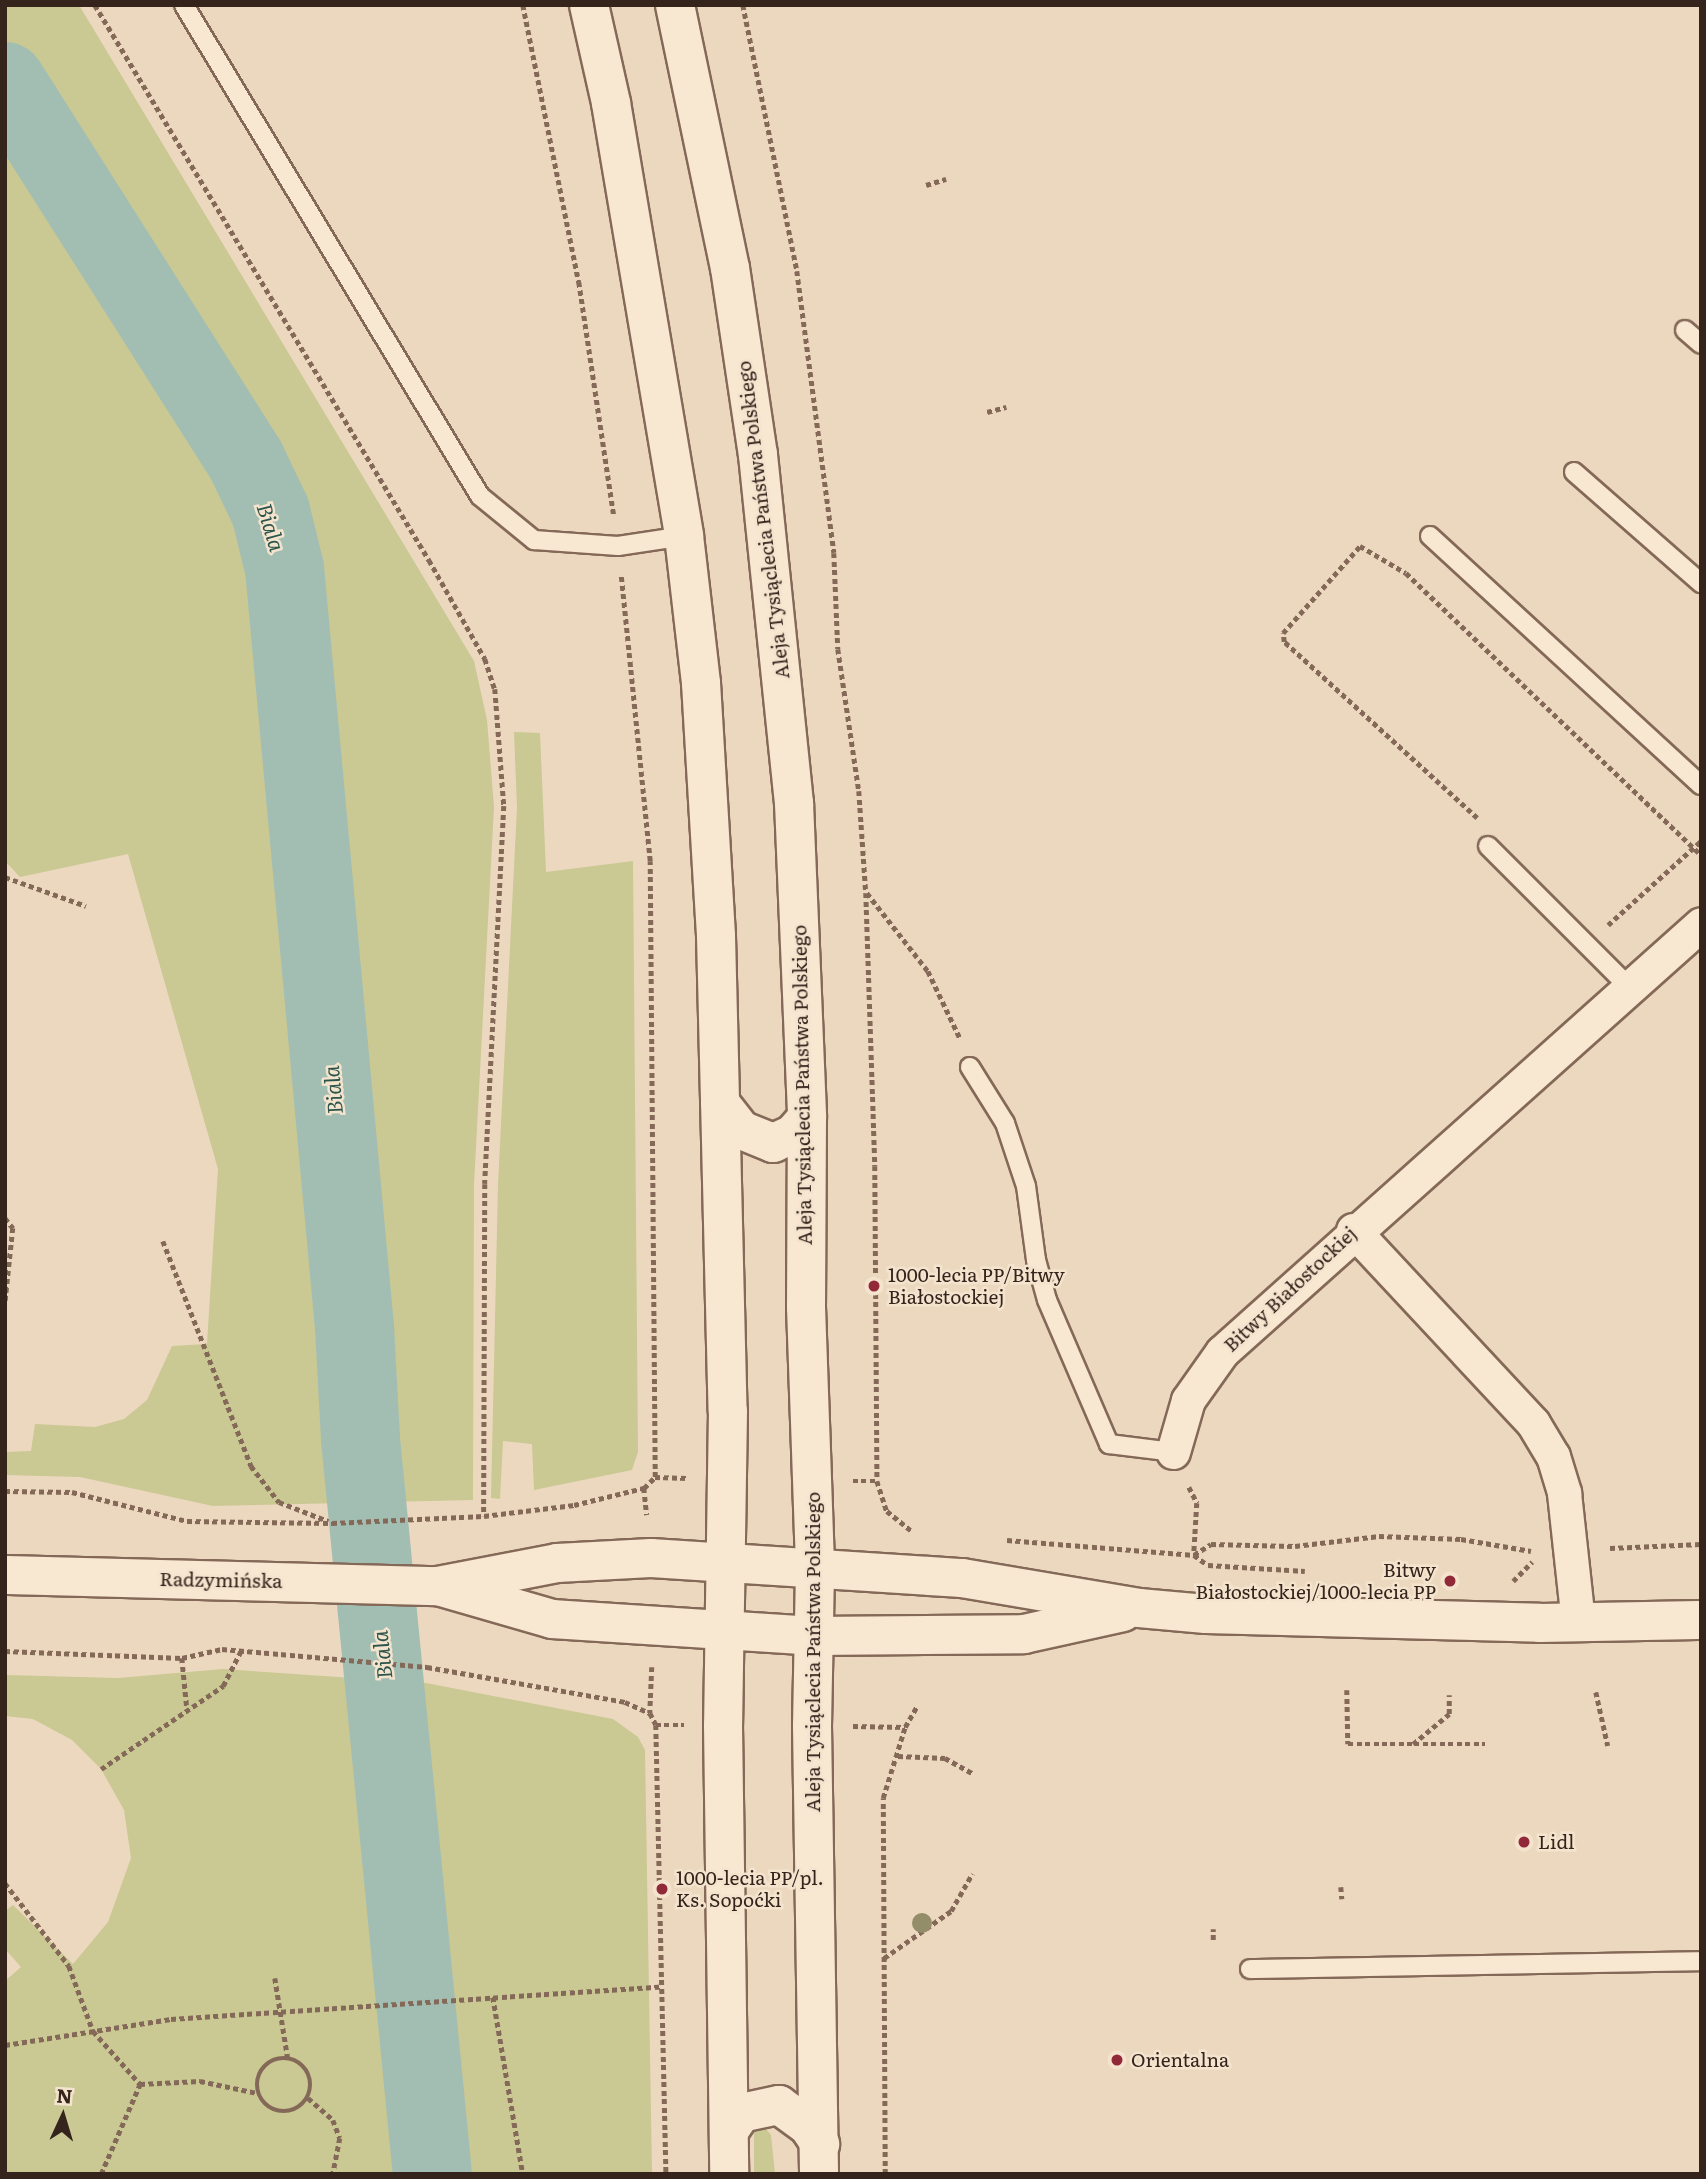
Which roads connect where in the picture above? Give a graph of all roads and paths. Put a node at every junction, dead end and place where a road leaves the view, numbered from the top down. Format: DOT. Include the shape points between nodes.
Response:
graph roads {
  1 [pos="94,5"];
  2 [pos="184,5"];
  3 [pos="523,5"];
  4 [pos="589,5"];
  5 [pos="675,5"];
  6 [pos="743,5"];
  7 [pos="946,179"];
  8 [pos="926,185"];
  9 [pos="1685,330"];
  10 [pos="1701,344"];
  11 [pos="1006,407"];
  12 [pos="987,412"];
  13 [pos="1574,472"];
  14 [pos="684,536"];
  15 [pos="1430,536"];
  16 [pos="618,546"];
  17 [pos="1701,583"];
  18 [pos="1701,785"];
  19 [pos="1701,841"];
  20 [pos="1488,846"];
  21 [pos="1693,848"];
  22 [pos="1701,855"];
  23 [pos="5,877"];
  24 [pos="866,892"];
  25 [pos="86,906"];
  26 [pos="1701,923"];
  27 [pos="1587,944"];
  28 [pos="1629,987"];
  29 [pos="970,1067"];
  30 [pos="720,1103"];
  31 [pos="807,1118"];
  32 [pos="5,1218"];
  33 [pos="1358,1226"];
  34 [pos="163,1241"];
  35 [pos="6,1297"];
  36 [pos="5,1304"];
  37 [pos="1173,1452"];
  38 [pos="5,1491"];
  39 [pos="484,1516"];
  40 [pos="332,1523"];
  41 [pos="914,1533"];
  42 [pos="994,1539"];
  43 [pos="1701,1544"];
  44 [pos="1572,1550"];
  45 [pos="1194,1555"];
  46 [pos="724,1563"];
  47 [pos="815,1570"];
  48 [pos="5,1575"];
  49 [pos="429,1586"];
  50 [pos="1139,1608"];
  51 [pos="1701,1620"];
  52 [pos="1578,1622"];
  53 [pos="723,1631"];
  54 [pos="813,1636"];
  55 [pos="5,1651"];
  56 [pos="241,1651"];
  57 [pos="182,1658"];
  58 [pos="1347,1690"];
  59 [pos="1596,1692"];
  60 [pos="1449,1695"];
  61 [pos="917,1706"];
  62 [pos="187,1707"];
  63 [pos="1413,1744"];
  64 [pos="1485,1744"];
  65 [pos="1608,1746"];
  66 [pos="898,1756"];
  67 [pos="101,1769"];
  68 [pos="972,1773"];
  69 [pos="972,1874"];
  70 [pos="5,1883"];
  71 [pos="1341,1887"];
  72 [pos="1342,1899"];
  73 [pos="1213,1929"];
  74 [pos="1213,1940"];
  75 [pos="884,1958"];
  76 [pos="1701,1961"];
  77 [pos="1250,1969"];
  78 [pos="275,1978"];
  79 [pos="662,1986"];
  80 [pos="493,1997"];
  81 [pos="281,2012"];
  82 [pos="93,2031"];
  83 [pos="5,2045"];
  84 [pos="288,2059"];
  85 [pos="140,2084"];
  86 [pos="257,2092"];
  87 [pos="308,2098"];
  88 [pos="729,2131"];
  89 [pos="820,2159"];
  90 [pos="101,2174"];
  91 [pos="333,2174"];
  92 [pos="523,2174"];
  93 [pos="666,2174"];
  94 [pos="729,2174"];
  95 [pos="885,2174"];
  1 -- 39 [label="path" via="429,560 485,659 495,689 503,806 485,1184"];
  2 -- 16 [label="lane" via="480,496 534,540"];
  3 -- 16 [label="path" via="579,282"];
  4 -- 14 [label="main road" via="611,103"];
  5 -- 31 [label="main road, Aleja Tysiąclecia Państwa Polskiego" via="730,268 758,454 794,803"];
  6 -- 24 [label="path" via="797,271 824,463 838,649 859,791"];
  7 -- 8 [label="path"];
  9 -- 10 [label="lane"];
  11 -- 12 [label="path"];
  13 -- 17 [label="lane"];
  14 -- 16 [label="lane"];
  14 -- 30 [label="main road" via="702,696"];
  15 -- 18 [label="lane"];
  16 -- 39 [label="path" via="650,861 655,1477 644,1488 601,1500"];
  19 -- 21 [label="path"];
  20 -- 21 [label="path" via="1477,818 1282,637 1360,546 1406,573"];
  20 -- 27 [label="lane"];
  21 -- 22 [label="path"];
  21 -- 27 [label="path"];
  23 -- 25 [label="path"];
  24 -- 29 [label="path" via="928,971 949,1010"];
  24 -- 41 [label="path" via="875,1166 877,1481 887,1511"];
  26 -- 28 [label="street, Bitwy Białostockiej"];
  27 -- 28 [label="lane"];
  28 -- 33 [label="street, Bitwy Białostockiej"];
  29 -- 37 [label="lane" via="1005,1123 1026,1186 1035,1260 1047,1300 1109,1444"];
  30 -- 31 [label="main road" via="741,1130 773,1143 793,1134"];
  30 -- 46 [label="main road" via="728,1411"];
  31 -- 47 [label="main road, Aleja Tysiąclecia Państwa Polskiego" via="806,1307"];
  32 -- 35 [label="path" via="13,1228"];
  33 -- 37 [label="street, Bitwy Białostockiej" via="1222,1352 1188,1399"];
  33 -- 44 [label="street" via="1533,1423 1553,1456"];
  34 -- 40 [label="path" via="251,1466 279,1502"];
  35 -- 36 [label="path"];
  37 -- 45 [label="path" via="1197,1503"];
  38 -- 40 [label="path" via="72,1492 187,1521"];
  39 -- 40 [label="path"];
  42 -- 45 [label="path"];
  43 -- 44 [label="path"];
  44 -- 45 [label="path" via="1538,1552 1461,1539 1378,1536 1294,1546 1211,1544"];
  44 -- 52 [label="street"];
  46 -- 47 [label="main road, Radzymińska"];
  46 -- 49 [label="main road, Radzymińska" via="651,1558 557,1563"];
  46 -- 53 [label="main road"];
  47 -- 50 [label="main road" via="962,1578"];
  47 -- 54 [label="main road, Aleja Tysiąclecia Państwa Polskiego"];
  48 -- 49 [label="main road, Radzymińska"];
  49 -- 53 [label="main road, Radzymińska" via="552,1619"];
  50 -- 52 [label="main road" via="1254,1616"];
  50 -- 54 [label="main road" via="1024,1634"];
  51 -- 52 [label="main road"];
  53 -- 54 [label="main road, Radzymińska"];
  53 -- 88 [label="main road"];
  54 -- 89 [label="main road, Aleja Tysiąclecia Państwa Polskiego"];
  55 -- 57 [label="path"];
  56 -- 57 [label="path" via="222,1649"];
  56 -- 62 [label="path" via="223,1686"];
  56 -- 79 [label="path" via="427,1667 625,1702 650,1713 656,1725"];
  57 -- 62 [label="path"];
  58 -- 63 [label="path" via="1348,1744"];
  59 -- 65 [label="path"];
  60 -- 63 [label="path" via="1449,1714"];
  61 -- 66 [label="path" via="905,1727"];
  62 -- 67 [label="path"];
  63 -- 64 [label="path"];
  66 -- 68 [label="path" via="945,1758"];
  66 -- 75 [label="path" via="883,1798"];
  69 -- 75 [label="path" via="951,1910"];
  70 -- 82 [label="path" via="69,1966"];
  71 -- 72 [label="path"];
  73 -- 74 [label="path"];
  75 -- 95 [label="path"];
  76 -- 77 [label="lane"];
  78 -- 81 [label="path"];
  79 -- 80 [label="path"];
  79 -- 93 [label="path"];
  80 -- 81 [label="path"];
  80 -- 92 [label="path" via="518,2123"];
  81 -- 82 [label="path" via="171,2019"];
  81 -- 84 [label="path"];
  82 -- 83 [label="path"];
  82 -- 85 [label="path"];
  84 -- 86 [label="path" via="265,2065 257,2077"];
  84 -- 87 [label="path" via="306,2068 311,2082"];
  85 -- 86 [label="path" via="200,2081"];
  85 -- 90 [label="path"];
  86 -- 87 [label="path" via="266,2106 281,2112 297,2109"];
  87 -- 91 [label="path" via="333,2120 340,2138"];
  88 -- 89 [label="main road" via="741,2113 779,2105 808,2126"];
  88 -- 94 [label="main road"];
}
